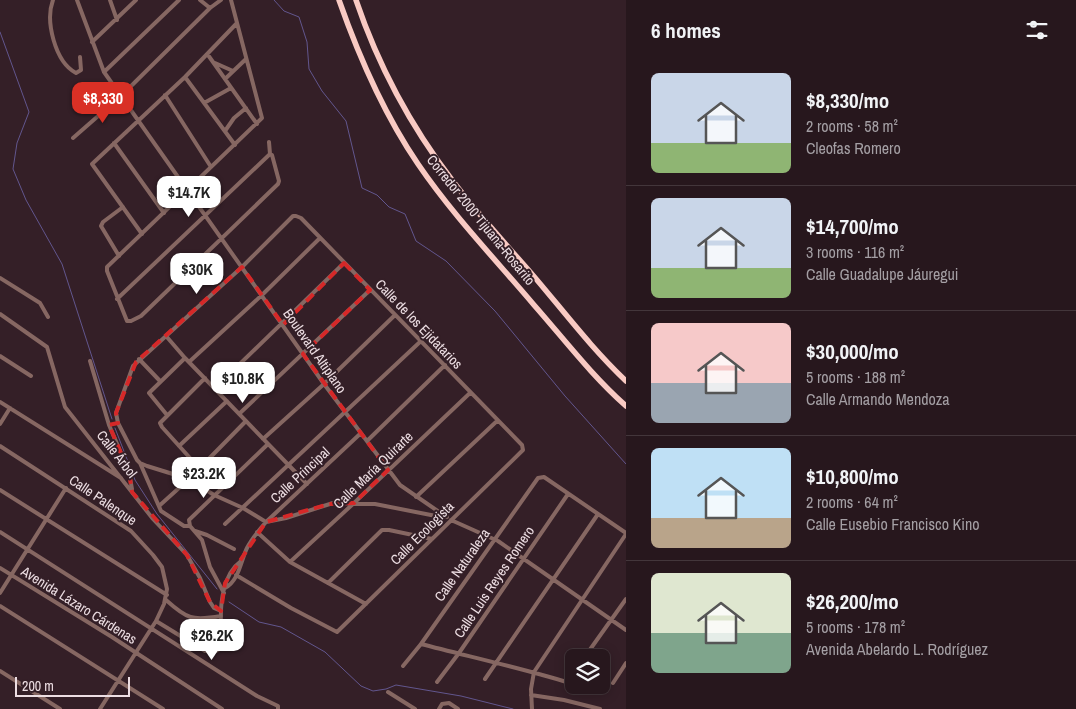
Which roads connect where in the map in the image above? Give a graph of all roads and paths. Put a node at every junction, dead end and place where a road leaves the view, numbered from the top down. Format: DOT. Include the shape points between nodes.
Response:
graph roads {
  1 [pos="53,0"];
  2 [pos="76,0"];
  3 [pos="110,0"];
  4 [pos="136,0"];
  5 [pos="179,0"];
  6 [pos="200,0"];
  7 [pos="221,0"];
  8 [pos="231,0"];
  9 [pos="339,0"];
  10 [pos="356,0"];
  11 [pos="210,8"];
  12 [pos="117,20"];
  13 [pos="236,23"];
  14 [pos="92,42"];
  15 [pos="208,55"];
  16 [pos="80,58"];
  17 [pos="246,59"];
  18 [pos="213,62"];
  19 [pos="233,71"];
  20 [pos="104,72"];
  21 [pos="185,78"];
  22 [pos="225,79"];
  23 [pos="231,88"];
  24 [pos="165,95"];
  25 [pos="121,96"];
  26 [pos="204,103"];
  27 [pos="246,108"];
  28 [pos="138,120"];
  29 [pos="257,124"];
  30 [pos="225,131"];
  31 [pos="73,138"];
  32 [pos="269,142"];
  33 [pos="114,143"];
  34 [pos="236,145"];
  35 [pos="270,154"];
  36 [pos="211,167"];
  37 [pos="187,191"];
  38 [pos="123,207"];
  39 [pos="164,213"];
  40 [pos="206,216"];
  41 [pos="142,234"];
  42 [pos="222,238"];
  43 [pos="320,238"];
  44 [pos="119,256"];
  45 [pos="344,264"];
  46 [pos="242,267"];
  47 [pos="2,279"];
  48 [pos="0,285"];
  49 [pos="370,290"];
  50 [pos="262,295"];
  51 [pos="117,299"];
  52 [pos="0,314"];
  53 [pos="395,315"];
  54 [pos="48,317"];
  55 [pos="282,325"];
  56 [pos="166,336"];
  57 [pos="421,341"];
  58 [pos="303,354"];
  59 [pos="0,356"];
  60 [pos="185,358"];
  61 [pos="140,359"];
  62 [pos="90,361"];
  63 [pos="189,362"];
  64 [pos="445,365"];
  65 [pos="31,376"];
  66 [pos="204,378"];
  67 [pos="160,381"];
  68 [pos="626,381"];
  69 [pos="324,384"];
  70 [pos="215,388"];
  71 [pos="470,392"];
  72 [pos="227,401"];
  73 [pos="0,402"];
  74 [pos="626,406"];
  75 [pos="10,408"];
  76 [pos="345,411"];
  77 [pos="239,414"];
  78 [pos="167,415"];
  79 [pos="246,421"];
  80 [pos="497,421"];
  81 [pos="118,422"];
  82 [pos="0,424"];
  83 [pos="109,425"];
  84 [pos="361,433"];
  85 [pos="263,439"];
  86 [pos="367,441"];
  87 [pos="268,444"];
  88 [pos="0,446"];
  89 [pos="179,446"];
  90 [pos="522,450"];
  91 [pos="140,463"];
  92 [pos="288,465"];
  93 [pos="199,468"];
  94 [pos="388,470"];
  95 [pos="189,479"];
  96 [pos="124,480"];
  97 [pos="307,484"];
  98 [pos="66,488"];
  99 [pos="0,490"];
  100 [pos="132,492"];
  101 [pos="568,494"];
  102 [pos="214,495"];
  103 [pos="416,497"];
  104 [pos="354,503"];
  105 [pos="159,506"];
  106 [pos="243,508"];
  107 [pos="598,514"];
  108 [pos="449,518"];
  109 [pos="47,520"];
  110 [pos="266,522"];
  111 [pos="189,524"];
  112 [pos="225,524"];
  113 [pos="195,531"];
  114 [pos="0,532"];
  115 [pos="257,532"];
  116 [pos="626,533"];
  117 [pos="432,539"];
  118 [pos="494,539"];
  119 [pos="28,549"];
  120 [pos="234,549"];
  121 [pos="523,558"];
  122 [pos="241,561"];
  123 [pos="290,562"];
  124 [pos="0,568"];
  125 [pos="11,575"];
  126 [pos="236,575"];
  127 [pos="553,579"];
  128 [pos="328,583"];
  129 [pos="225,591"];
  130 [pos="0,593"];
  131 [pos="166,597"];
  132 [pos="582,599"];
  133 [pos="626,599"];
  134 [pos="366,604"];
  135 [pos="0,606"];
  136 [pos="221,614"];
  137 [pos="611,620"];
  138 [pos="156,621"];
  139 [pos="151,627"];
  140 [pos="626,630"];
  141 [pos="421,644"];
  142 [pos="590,649"];
  143 [pos="135,653"];
  144 [pos="459,653"];
  145 [pos="626,663"];
  146 [pos="495,664"];
  147 [pos="403,666"];
  148 [pos="0,671"];
  149 [pos="534,672"];
  150 [pos="485,679"];
  151 [pos="118,680"];
  152 [pos="565,681"];
  153 [pos="437,682"];
  154 [pos="613,682"];
  155 [pos="388,692"];
  156 [pos="531,695"];
  157 [pos="60,709"];
  158 [pos="100,709"];
  159 [pos="163,709"];
  160 [pos="222,709"];
  161 [pos="278,709"];
  162 [pos="415,709"];
  163 [pos="439,709"];
  164 [pos="458,709"];
  165 [pos="533,709"];
  166 [pos="600,709"];
  1 -- 16 [label="street" via="51,23 60,58 76,74 80,70"];
  2 -- 14 [label="street, Boulevard Altiplano"];
  3 -- 12 [label="street"];
  4 -- 12 [label="street"];
  5 -- 20 [label="street"];
  6 -- 11 [label="street"];
  7 -- 11 [label="street"];
  8 -- 13 [label="street"];
  9 -- 74 [label="highway, Corredor 2000 Tijuana-Rosarito" via="362,60 418,164 509,276"];
  10 -- 68 [label="highway, Corredor 2000 Tijuana-Rosarito" via="392,86 434,156 469,202"];
  11 -- 25 [label="street"];
  12 -- 14 [label="street"];
  13 -- 15 [label="street"];
  13 -- 17 [label="street"];
  14 -- 20 [label="street, Boulevard Altiplano"];
  15 -- 18 [label="street"];
  15 -- 21 [label="street"];
  17 -- 19 [label="street"];
  17 -- 29 [label="street" via="262,115"];
  18 -- 19 [label="street"];
  18 -- 22 [label="street"];
  19 -- 22 [label="street"];
  20 -- 25 [label="street, Boulevard Altiplano"];
  21 -- 24 [label="street"];
  21 -- 26 [label="street"];
  22 -- 23 [label="street"];
  23 -- 26 [label="street"];
  23 -- 27 [label="street"];
  24 -- 28 [label="street"];
  24 -- 36 [label="street"];
  25 -- 28 [label="street, Boulevard Altiplano"];
  25 -- 31 [label="street"];
  26 -- 30 [label="street"];
  27 -- 29 [label="street"];
  27 -- 30 [label="street"];
  28 -- 33 [label="street"];
  28 -- 37 [label="street, Boulevard Altiplano"];
  29 -- 34 [label="street"];
  30 -- 34 [label="street"];
  32 -- 35 [label="street"];
  33 -- 38 [label="street" via="93,165"];
  33 -- 39 [label="street"];
  34 -- 36 [label="street"];
  35 -- 40 [label="street"];
  35 -- 42 [label="street" via="279,182"];
  36 -- 37 [label="street"];
  37 -- 39 [label="street"];
  37 -- 40 [label="street, Boulevard Altiplano"];
  38 -- 41 [label="street"];
  38 -- 44 [label="street" via="101,226"];
  39 -- 41 [label="street"];
  40 -- 42 [label="street, Boulevard Altiplano"];
  40 -- 51 [label="street"];
  41 -- 44 [label="street"];
  42 -- 46 [label="street, Boulevard Altiplano"];
  42 -- 51 [label="street" via="131,322 126,320"];
  43 -- 45 [label="street, Calle de los Ejidatarios"];
  43 -- 46 [label="street, Calle de los Ejidatarios" via="296,216"];
  43 -- 50 [label="street"];
  44 -- 51 [label="street" via="106,269"];
  45 -- 49 [label="street, Calle de los Ejidatarios"];
  45 -- 55 [label="street"];
  46 -- 50 [label="street, Boulevard Altiplano"];
  46 -- 56 [label="street"];
  47 -- 48 [label="street"];
  47 -- 54 [label="street" via="40,303"];
  49 -- 53 [label="street, Calle de los Ejidatarios"];
  49 -- 58 [label="street"];
  50 -- 55 [label="street, Boulevard Altiplano"];
  50 -- 63 [label="street"];
  52 -- 96 [label="street, Calle Árbol" via="49,349 65,407"];
  53 -- 57 [label="street, Calle de los Ejidatarios"];
  53 -- 69 [label="street"];
  55 -- 58 [label="street, Boulevard Altiplano"];
  55 -- 70 [label="street"];
  56 -- 60 [label="street"];
  56 -- 61 [label="street"];
  57 -- 64 [label="street, Calle de los Ejidatarios"];
  57 -- 76 [label="street"];
  58 -- 69 [label="street, Boulevard Altiplano"];
  58 -- 77 [label="street"];
  59 -- 65 [label="street"];
  60 -- 63 [label="street"];
  60 -- 67 [label="street"];
  61 -- 67 [label="street"];
  61 -- 81 [label="street" via="133,366 122,395 116,413"];
  62 -- 83 [label="street"];
  63 -- 66 [label="street"];
  64 -- 71 [label="street, Calle de los Ejidatarios"];
  64 -- 86 [label="street"];
  66 -- 70 [label="street"];
  66 -- 78 [label="street"];
  67 -- 78 [label="street" via="149,394"];
  69 -- 76 [label="street, Boulevard Altiplano"];
  69 -- 85 [label="street"];
  70 -- 72 [label="street"];
  71 -- 80 [label="street, Calle de los Ejidatarios"];
  71 -- 94 [label="street, Calle María Quirarte"];
  72 -- 77 [label="street"];
  72 -- 89 [label="street"];
  73 -- 75 [label="street"];
  75 -- 82 [label="street"];
  75 -- 96 [label="street"];
  76 -- 84 [label="street, Boulevard Altiplano"];
  76 -- 92 [label="street"];
  77 -- 79 [label="street"];
  78 -- 89 [label="street" via="161,425"];
  79 -- 85 [label="street"];
  79 -- 93 [label="street"];
  80 -- 90 [label="street, Calle de los Ejidatarios" via="522,446"];
  80 -- 103 [label="street"];
  81 -- 83 [label="street"];
  81 -- 91 [label="street"];
  83 -- 100 [label="street" via="129,472"];
  84 -- 86 [label="street, Boulevard Altiplano"];
  84 -- 97 [label="street, Calle Principal"];
  85 -- 87 [label="street"];
  86 -- 94 [label="street, Boulevard Altiplano"];
  87 -- 92 [label="street"];
  87 -- 102 [label="street"];
  88 -- 98 [label="street, Calle Palenque"];
  89 -- 93 [label="street"];
  90 -- 108 [label="street, Calle Ecologista"];
  91 -- 95 [label="street"];
  91 -- 105 [label="street"];
  92 -- 97 [label="street"];
  92 -- 106 [label="street"];
  93 -- 95 [label="street"];
  94 -- 103 [label="street, Boulevard Altiplano"];
  94 -- 104 [label="street, Calle María Quirarte"];
  95 -- 102 [label="street"];
  95 -- 105 [label="street"];
  96 -- 100 [label="street, Calle Árbol"];
  97 -- 110 [label="street, Calle Principal"];
  98 -- 109 [label="street"];
  98 -- 131 [label="street, Calle Palenque" via="131,531 162,567 167,584"];
  99 -- 109 [label="street"];
  100 -- 136 [label="street, Calle Árbol" via="187,555 212,605"];
  101 -- 107 [label="street"];
  101 -- 118 [label="street, Calle Naturaleza" via="540,476"];
  101 -- 121 [label="street, Calle Luis Reyes Romero"];
  102 -- 106 [label="street"];
  102 -- 111 [label="street" via="190,518"];
  103 -- 108 [label="street, Boulevard Altiplano"];
  104 -- 108 [label="street"];
  104 -- 110 [label="street" via="329,504"];
  104 -- 123 [label="street, Calle María Quirarte"];
  105 -- 111 [label="street" via="174,520 184,526"];
  106 -- 110 [label="street"];
  106 -- 112 [label="street"];
  107 -- 116 [label="street"];
  107 -- 127 [label="street"];
  108 -- 117 [label="street, Calle Ecologista"];
  108 -- 118 [label="street, Boulevard Altiplano"];
  109 -- 119 [label="street"];
  109 -- 131 [label="street"];
  110 -- 115 [label="street, Calle Principal"];
  111 -- 113 [label="street"];
  113 -- 120 [label="street"];
  113 -- 129 [label="street" via="202,540 210,567"];
  114 -- 119 [label="street"];
  115 -- 122 [label="street, Calle Principal"];
  115 -- 123 [label="street"];
  116 -- 132 [label="street"];
  117 -- 128 [label="street" via="382,530"];
  117 -- 134 [label="street, Calle Ecologista"];
  118 -- 121 [label="street, Boulevard Altiplano"];
  118 -- 141 [label="street, Calle Naturaleza"];
  119 -- 125 [label="street"];
  119 -- 139 [label="street"];
  121 -- 127 [label="street, Boulevard Altiplano"];
  121 -- 144 [label="street, Calle Luis Reyes Romero"];
  122 -- 126 [label="street, Calle Principal"];
  122 -- 129 [label="street, Calle Principal" via="226,582"];
  123 -- 128 [label="street"];
  124 -- 125 [label="street, Avenida Lázaro Cárdenas"];
  125 -- 130 [label="street"];
  125 -- 143 [label="street, Avenida Lázaro Cárdenas"];
  126 -- 129 [label="street, Calle Principal"];
  126 -- 134 [label="street, Calle Ecologista" via="337,632"];
  127 -- 132 [label="street, Boulevard Altiplano"];
  127 -- 146 [label="street"];
  128 -- 134 [label="street"];
  129 -- 136 [label="street, Calle Principal"];
  131 -- 136 [label="street" via="178,612 186,616 203,618"];
  131 -- 138 [label="street"];
  132 -- 137 [label="street, Boulevard Altiplano"];
  132 -- 149 [label="street"];
  133 -- 137 [label="street"];
  135 -- 151 [label="street"];
  136 -- 138 [label="street, Calle Principal" via="220,647 214,652 201,649"];
  137 -- 140 [label="street, Boulevard Altiplano"];
  137 -- 142 [label="street"];
  138 -- 139 [label="street"];
  139 -- 143 [label="street"];
  139 -- 161 [label="street" via="257,696 278,706"];
  141 -- 144 [label="street"];
  141 -- 147 [label="street, Calle Naturaleza"];
  143 -- 151 [label="street"];
  143 -- 160 [label="street, Avenida Lázaro Cárdenas"];
  144 -- 146 [label="street"];
  144 -- 153 [label="street, Calle Luis Reyes Romero"];
  145 -- 154 [label="street"];
  146 -- 149 [label="street"];
  146 -- 150 [label="street"];
  148 -- 157 [label="street"];
  149 -- 152 [label="street"];
  149 -- 156 [label="street"];
  151 -- 158 [label="street"];
  151 -- 159 [label="street"];
  155 -- 162 [label="street"];
  156 -- 165 [label="street"];
  156 -- 166 [label="street"];
  163 -- 164 [label="street" via="442,704 449,703"];
}
